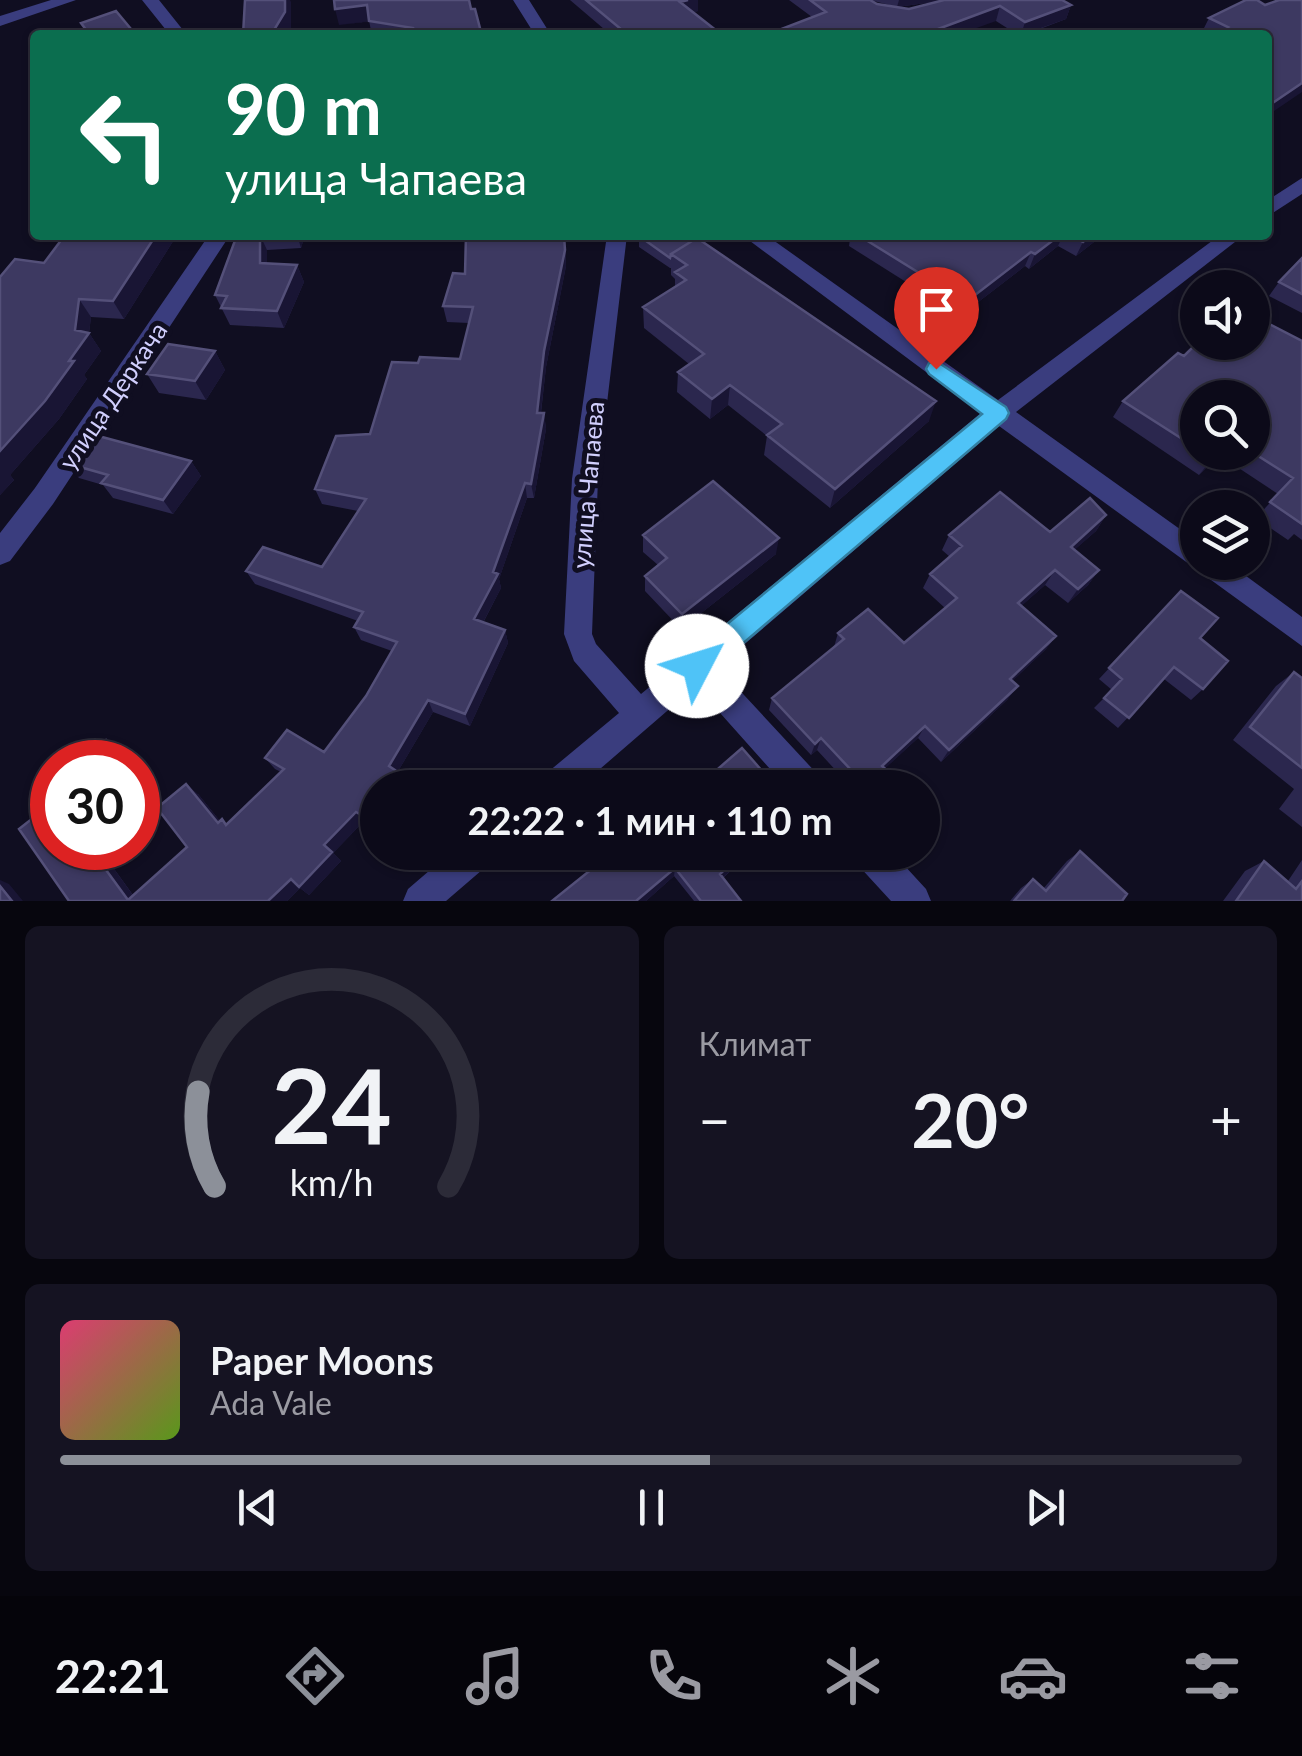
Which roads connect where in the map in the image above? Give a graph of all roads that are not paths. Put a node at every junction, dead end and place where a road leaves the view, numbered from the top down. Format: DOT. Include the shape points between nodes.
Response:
graph roads {
  1 [pos="68,0"];
  2 [pos="150,0"];
  3 [pos="521,0"];
  4 [pos="0,21"];
  5 [pos="175,30"];
  6 [pos="540,30"];
  7 [pos="1302,184"];
  8 [pos="1272,207"];
  9 [pos="217,240"];
  10 [pos="616,240"];
  11 [pos="759,240"];
  12 [pos="1227,240"];
  13 [pos="998,413"];
  14 [pos="1180,544"];
  15 [pos="0,553"];
  16 [pos="1230,580"];
  17 [pos="1302,633"];
  18 [pos="697,666"];
  19 [pos="638,714"];
  20 [pos="574,770"];
  21 [pos="792,770"];
  22 [pos="456,870"];
  23 [pos="886,870"];
  24 [pos="420,901"];
  25 [pos="914,901"];
  1 -- 4 [label="street"];
  2 -- 5 [label="street"];
  3 -- 6 [label="street"];
  7 -- 8 [label="street"];
  9 -- 15 [label="street, улица Деркача"];
  10 -- 19 [label="street, улица Чапаева" via="585,479 578,634 584,652"];
  11 -- 13 [label="street"];
  12 -- 13 [label="street"];
  13 -- 14 [label="street"];
  13 -- 18 [label="street"];
  16 -- 17 [label="street"];
  18 -- 19 [label="street"];
  18 -- 21 [label="street"];
  19 -- 20 [label="street"];
  22 -- 24 [label="street"];
  23 -- 25 [label="street"];
}
